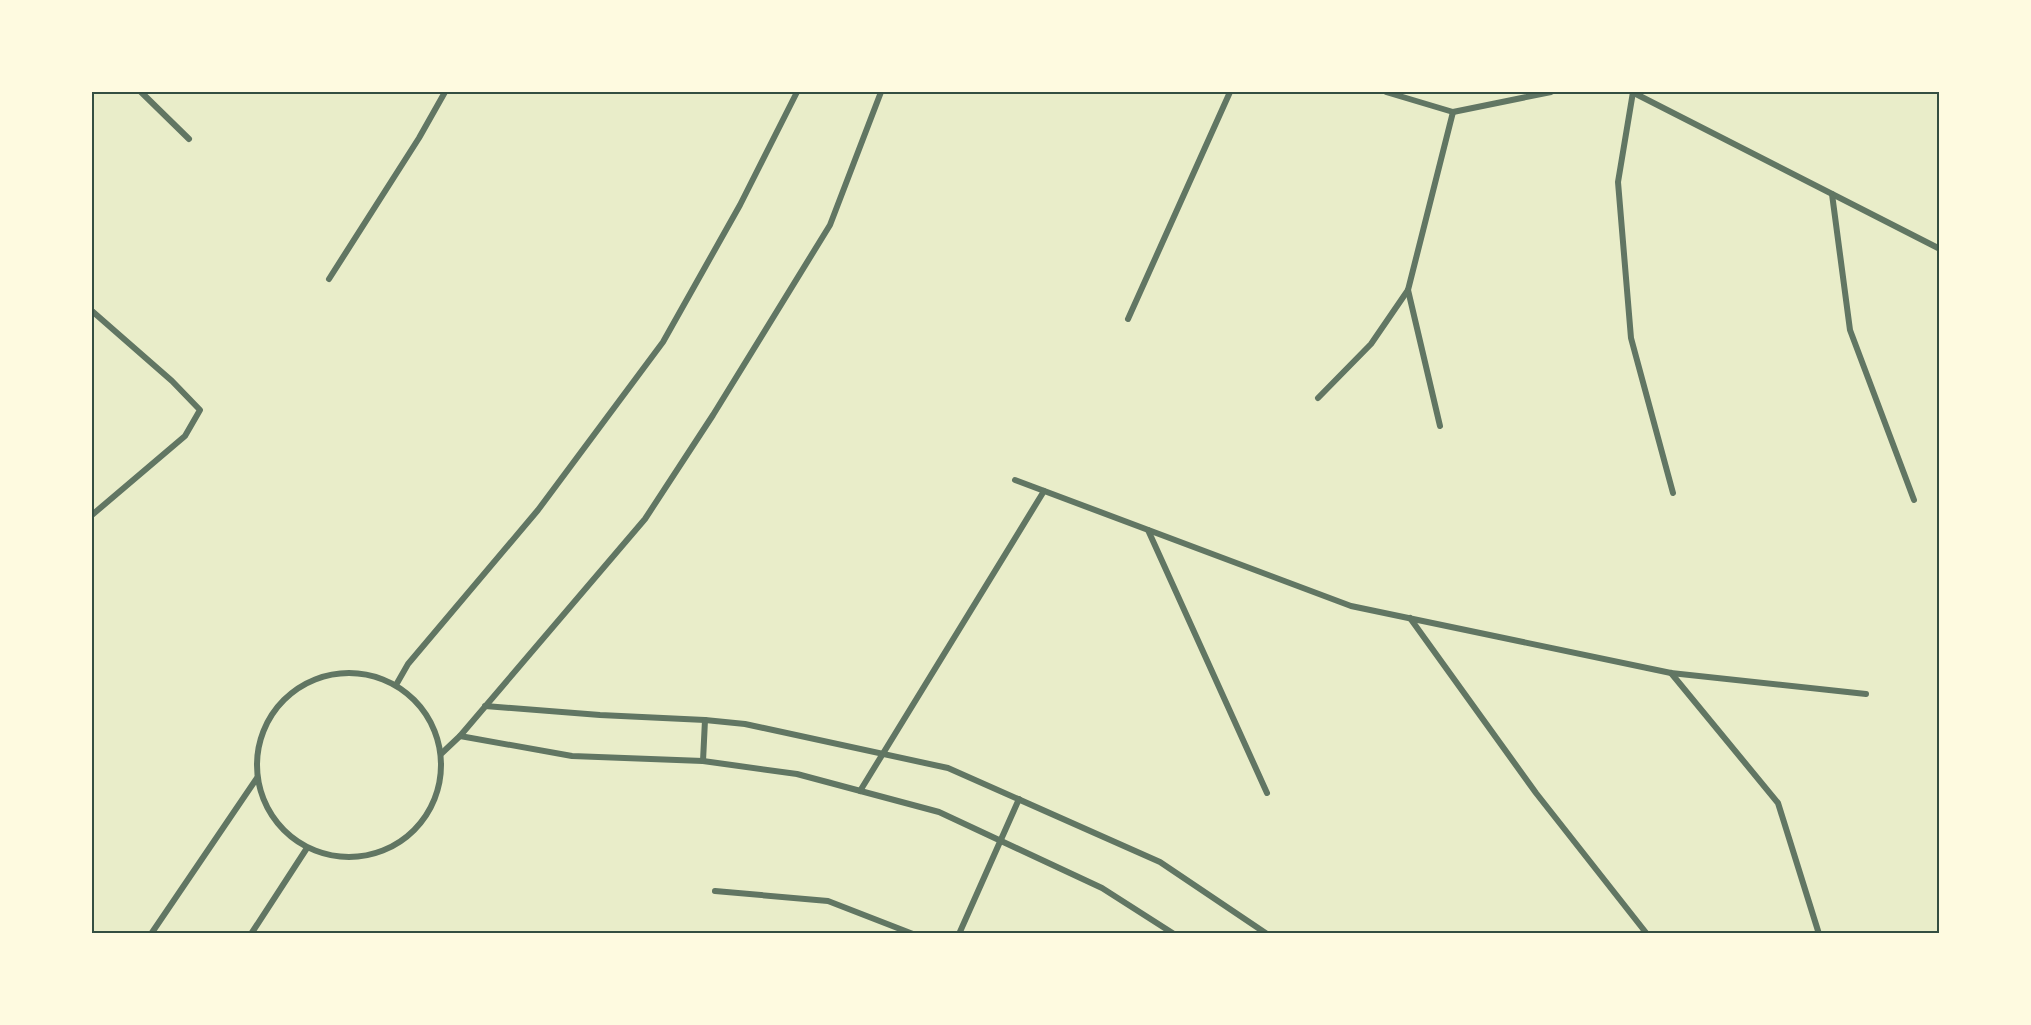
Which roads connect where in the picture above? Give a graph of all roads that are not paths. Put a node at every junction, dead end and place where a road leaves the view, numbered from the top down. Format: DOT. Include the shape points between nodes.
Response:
graph roads {
  1 [pos="141,92"];
  2 [pos="445,92"];
  3 [pos="797,92"];
  4 [pos="881,92"];
  5 [pos="1230,92"];
  6 [pos="1386,92"];
  7 [pos="1551,92"];
  8 [pos="1633,92"];
  9 [pos="1453,112"];
  10 [pos="189,139"];
  11 [pos="1832,194"];
  12 [pos="1940,249"];
  13 [pos="329,279"];
  14 [pos="1408,290"];
  15 [pos="92,311"];
  16 [pos="1128,319"];
  17 [pos="1318,398"];
  18 [pos="1440,426"];
  19 [pos="1015,480"];
  20 [pos="1044,491"];
  21 [pos="1673,493"];
  22 [pos="1914,500"];
  23 [pos="92,515"];
  24 [pos="1149,530"];
  25 [pos="1410,618"];
  26 [pos="1671,673"];
  27 [pos="396,685"];
  28 [pos="1866,694"];
  29 [pos="485,706"];
  30 [pos="705,720"];
  31 [pos="460,736"];
  32 [pos="442,753"];
  33 [pos="882,754"];
  34 [pos="703,761"];
  35 [pos="257,777"];
  36 [pos="860,791"];
  37 [pos="1267,793"];
  38 [pos="1019,799"];
  39 [pos="1001,841"];
  40 [pos="307,848"];
  41 [pos="715,891"];
  42 [pos="151,933"];
  43 [pos="251,933"];
  44 [pos="913,933"];
  45 [pos="959,933"];
  46 [pos="1174,933"];
  47 [pos="1267,933"];
  48 [pos="1647,933"];
  49 [pos="1819,933"];
  1 -- 10 [label="street"];
  2 -- 13 [label="street"];
  3 -- 27 [label="street" via="740,205 663,342 538,510 408,664"];
  4 -- 29 [label="street" via="831,225 713,415 645,519"];
  5 -- 16 [label="street"];
  6 -- 9 [label="street"];
  7 -- 9 [label="street"];
  8 -- 11 [label="street"];
  8 -- 21 [label="street" via="1618,182 1631,338"];
  9 -- 14 [label="street"];
  11 -- 12 [label="street"];
  11 -- 22 [label="street" via="1850,330"];
  14 -- 17 [label="street" via="1371,344"];
  14 -- 18 [label="street"];
  15 -- 23 [label="street" via="200,410 185,436"];
  19 -- 20 [label="street"];
  20 -- 24 [label="street"];
  20 -- 33 [label="street"];
  24 -- 25 [label="street" via="1351,606"];
  24 -- 37 [label="street"];
  25 -- 26 [label="street"];
  25 -- 48 [label="street" via="1536,793"];
  26 -- 28 [label="street"];
  26 -- 49 [label="street" via="1778,803"];
  27 -- 32 [label="street" via="426,714"];
  27 -- 35 [label="street" via="363,673 329,674 297,688 273,712 259,743"];
  29 -- 30 [label="street"];
  29 -- 31 [label="street"];
  30 -- 33 [label="street" via="745,724"];
  30 -- 34 [label="street"];
  31 -- 32 [label="street"];
  31 -- 34 [label="street" via="572,756"];
  32 -- 40 [label="street" via="439,793 420,827 388,851 350,859"];
  33 -- 36 [label="street"];
  33 -- 38 [label="street" via="948,768"];
  34 -- 36 [label="street" via="797,774"];
  35 -- 40 [label="street" via="273,819"];
  35 -- 42 [label="street"];
  36 -- 39 [label="street" via="939,812"];
  38 -- 39 [label="street"];
  38 -- 47 [label="street" via="1160,862"];
  39 -- 45 [label="street"];
  39 -- 46 [label="street" via="1102,888"];
  40 -- 43 [label="street"];
  41 -- 44 [label="street" via="828,901"];
}
